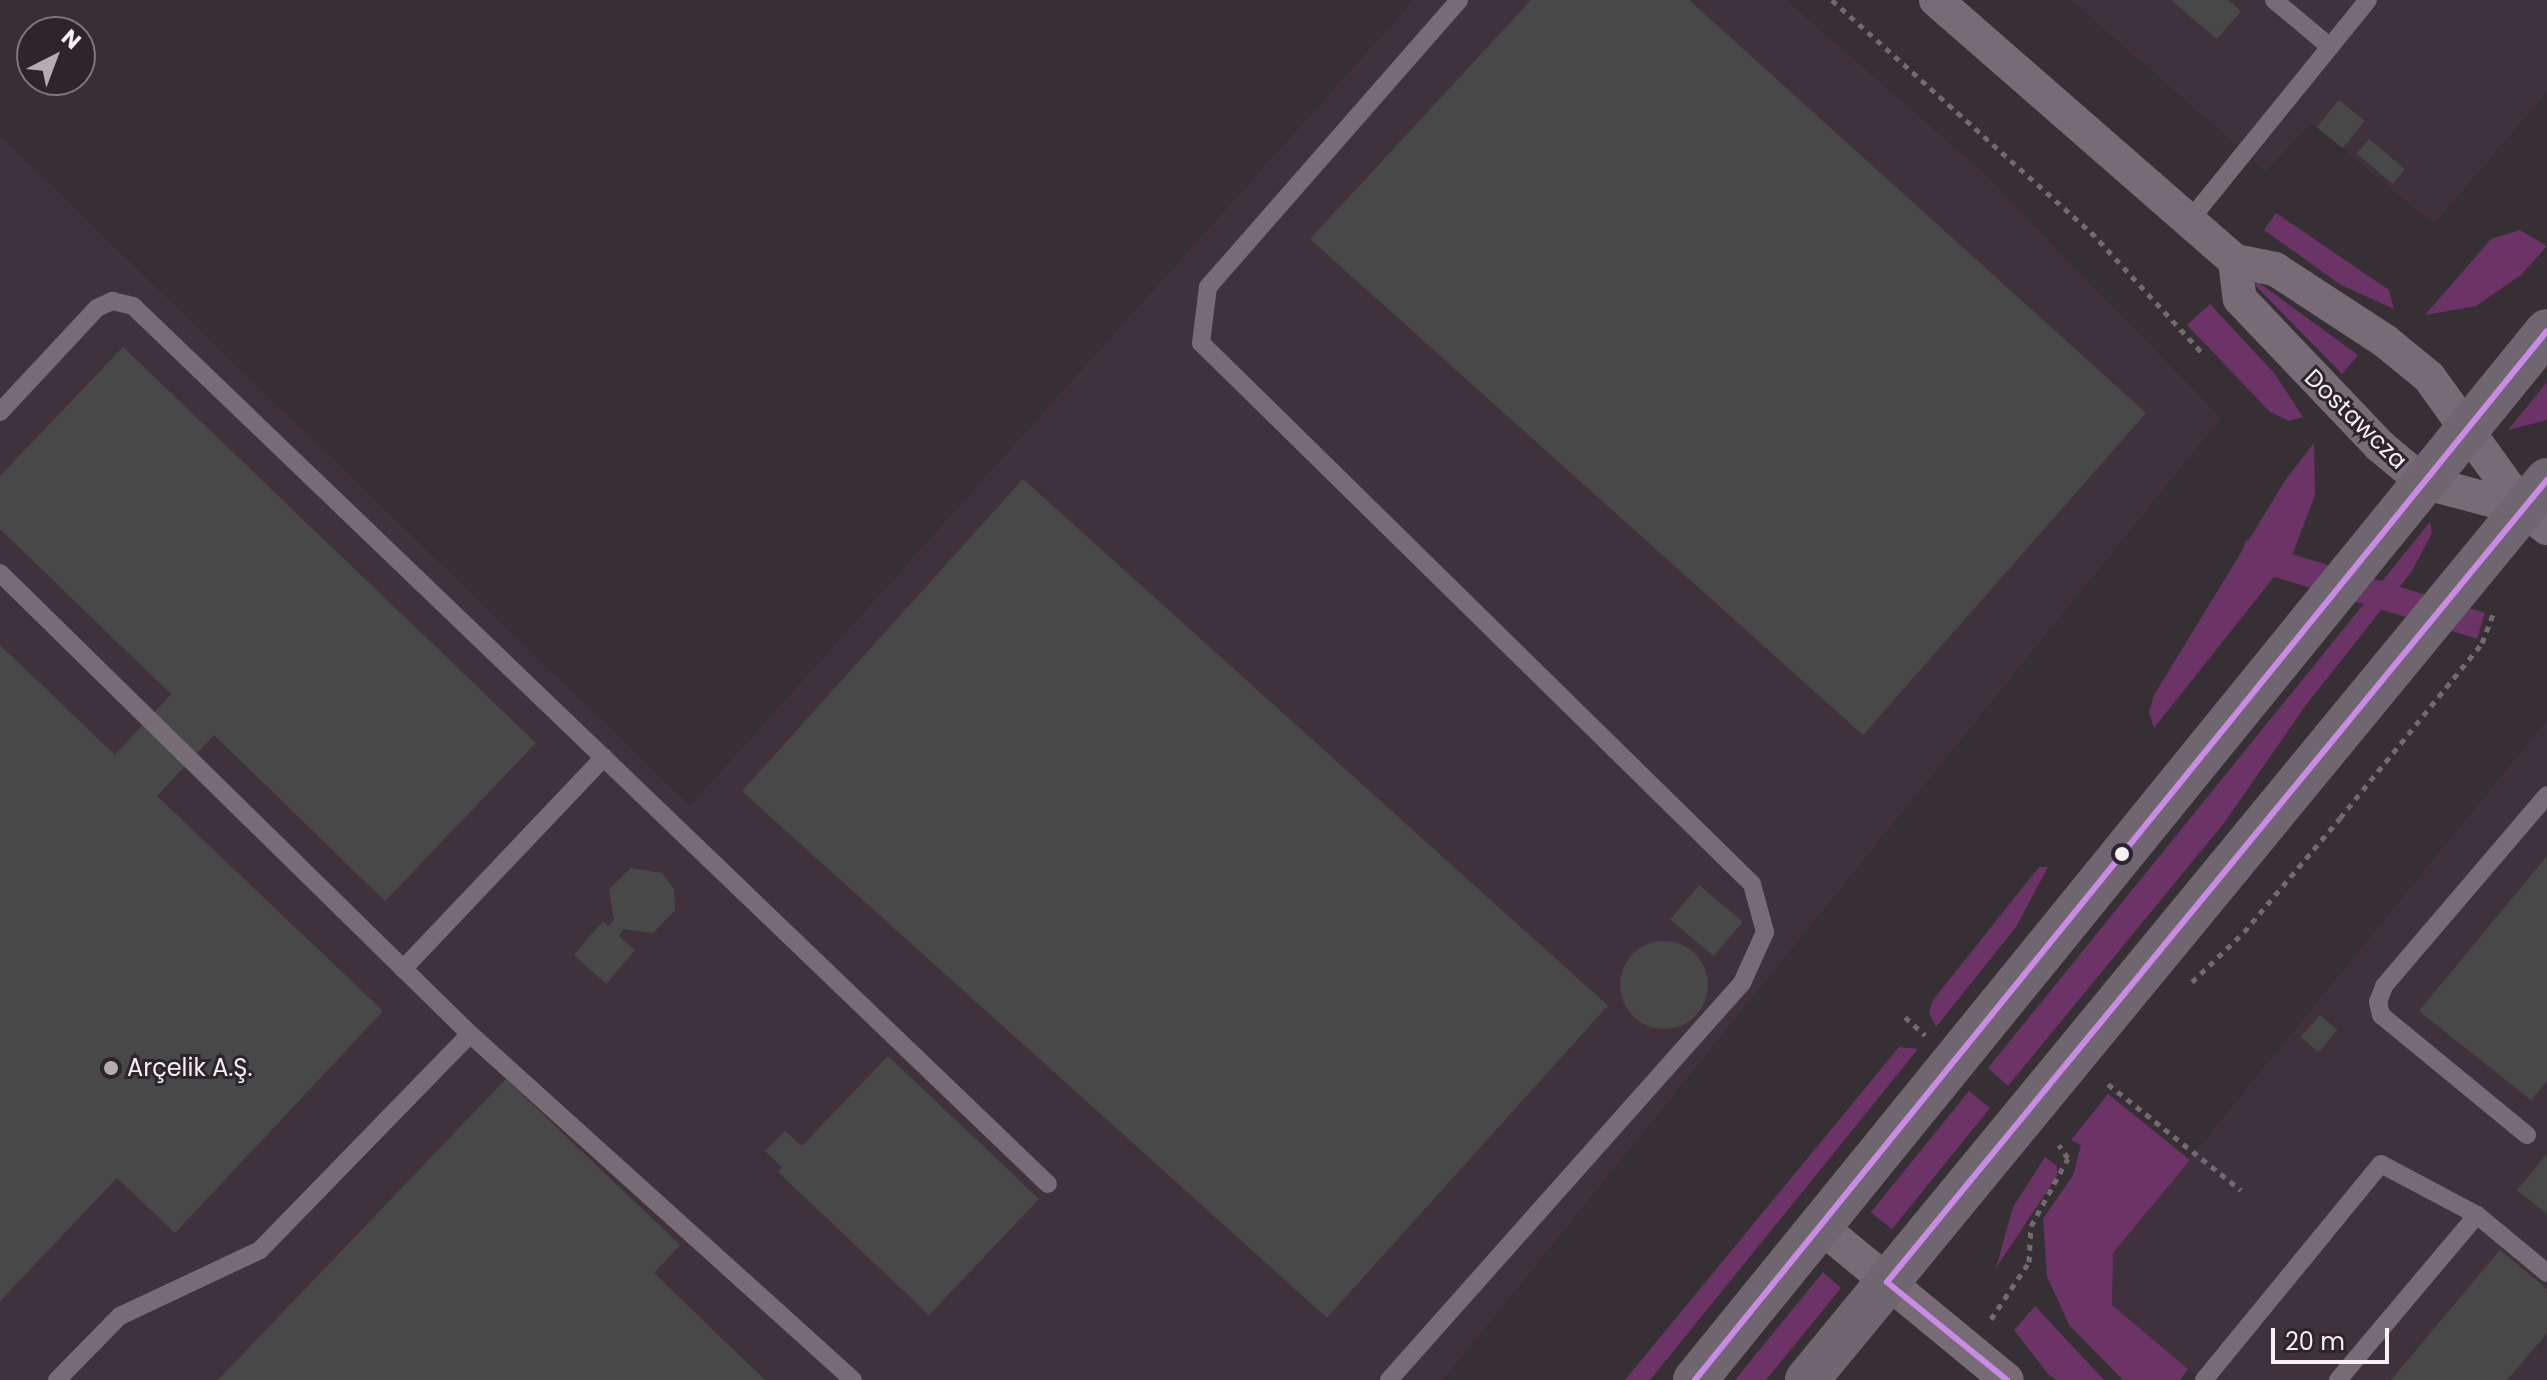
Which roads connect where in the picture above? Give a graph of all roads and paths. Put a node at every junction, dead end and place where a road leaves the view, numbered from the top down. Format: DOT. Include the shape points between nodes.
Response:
graph roads {
  1 [pos="1459,0"];
  2 [pos="1832,0"];
  3 [pos="1936,0"];
  4 [pos="2274,0"];
  5 [pos="2368,0"];
  6 [pos="2330,47"];
  7 [pos="2189,221"];
  8 [pos="2235,261"];
  9 [pos="2547,331"];
  10 [pos="2204,355"];
  11 [pos="0,412"];
  12 [pos="2469,426"];
  13 [pos="2423,482"];
  14 [pos="2539,506"];
  15 [pos="0,573"];
  16 [pos="2493,610"];
  17 [pos="604,757"];
  18 [pos="2547,795"];
  19 [pos="403,969"];
  20 [pos="2186,988"];
  21 [pos="470,1034"];
  22 [pos="2118,1072"];
  23 [pos="2108,1084"];
  24 [pos="2100,1095"];
  25 [pos="2527,1135"];
  26 [pos="2066,1137"];
  27 [pos="1048,1184"];
  28 [pos="2241,1190"];
  29 [pos="2477,1215"];
  30 [pos="1820,1226"];
  31 [pos="2547,1273"];
  32 [pos="1887,1282"];
  33 [pos="1969,1349"];
  34 [pos="57,1380"];
  35 [pos="853,1380"];
  36 [pos="1389,1380"];
  37 [pos="1695,1380"];
  38 [pos="1807,1380"];
  39 [pos="2007,1380"];
  40 [pos="2204,1380"];
  41 [pos="2338,1380"];
  1 -- 36 [label="lane" via="1208,287 1201,343 1752,884 1765,932 1742,983"];
  2 -- 10 [label="path" via="2091,232"];
  3 -- 7 [label="street"];
  4 -- 6 [label="lane"];
  5 -- 6 [label="lane"];
  6 -- 7 [label="lane"];
  7 -- 8 [label="street"];
  8 -- 12 [label="street" via="2275,269 2385,341 2429,377"];
  8 -- 13 [label="street, Dostawcza" via="2240,299 2334,402"];
  9 -- 12 [label="main road"];
  11 -- 17 [label="lane" via="97,308 112,301 133,306"];
  12 -- 13 [label="main road"];
  12 -- 14 [label="street"];
  13 -- 14 [label="street, Dostawcza"];
  13 -- 30 [label="main road"];
  14 -- 32 [label="main road"];
  15 -- 19 [label="lane"];
  16 -- 20 [label="path" via="2482,643 2340,818 2244,932"];
  17 -- 19 [label="lane"];
  17 -- 27 [label="lane"];
  18 -- 25 [label="lane" via="2384,986 2378,1002 2381,1015"];
  19 -- 21 [label="lane"];
  21 -- 34 [label="lane" via="260,1250 120,1316"];
  21 -- 35 [label="lane"];
  22 -- 23 [label="path"];
  23 -- 24 [label="path"];
  23 -- 28 [label="path"];
  26 -- 33 [label="path" via="2057,1147 2068,1158 2031,1226 2029,1262"];
  29 -- 31 [label="lane"];
  29 -- 40 [label="lane" via="2381,1164"];
  29 -- 41 [label="lane"];
  30 -- 32 [label="street"];
  30 -- 37 [label="main road"];
  32 -- 33 [label="street"];
  32 -- 38 [label="main road"];
  33 -- 39 [label="street"];
}
